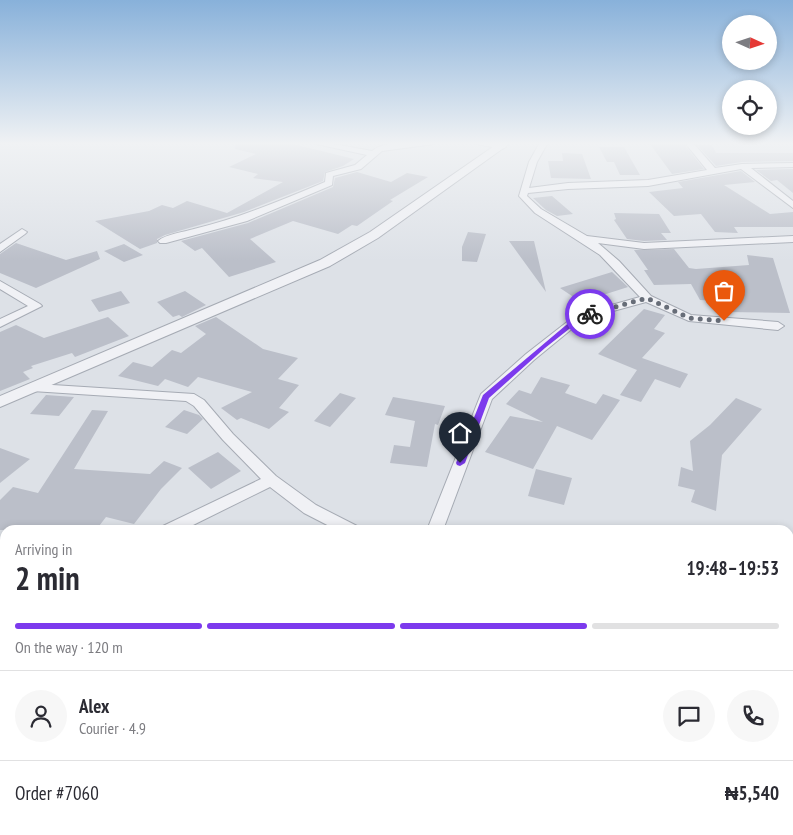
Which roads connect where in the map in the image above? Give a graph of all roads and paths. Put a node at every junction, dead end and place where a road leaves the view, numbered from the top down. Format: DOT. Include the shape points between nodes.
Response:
graph roads {
  1 [pos="329,183"];
  2 [pos="449,183"];
  3 [pos="526,183"];
  4 [pos="648,183"];
  5 [pos="766,183"];
  6 [pos="524,191"];
  7 [pos="793,205"];
  8 [pos="22,232"];
  9 [pos="586,239"];
  10 [pos="793,239"];
  11 [pos="163,241"];
  12 [pos="0,249"];
  13 [pos="0,284"];
  14 [pos="647,298"];
  15 [pos="0,324"];
  16 [pos="778,326"];
  17 [pos="37,388"];
  18 [pos="0,402"];
  19 [pos="271,480"];
  20 [pos="178,525"];
  21 [pos="341,525"];
  22 [pos="437,525"];
  1 -- 11 [label="street" via="243,219"];
  2 -- 17 [label="street" via="374,235 325,263"];
  3 -- 6 [label="street"];
  4 -- 6 [label="street"];
  5 -- 7 [label="street"];
  6 -- 9 [label="street" via="528,204"];
  8 -- 12 [label="street"];
  9 -- 10 [label="street" via="644,246"];
  9 -- 14 [label="street"];
  13 -- 15 [label="street" via="36,306"];
  14 -- 16 [label="street" via="689,318"];
  14 -- 22 [label="street" via="580,317 530,356 486,397"];
  17 -- 18 [label="street"];
  17 -- 19 [label="street" via="189,397 199,403"];
  19 -- 20 [label="street"];
  19 -- 21 [label="street" via="310,509"];
}
